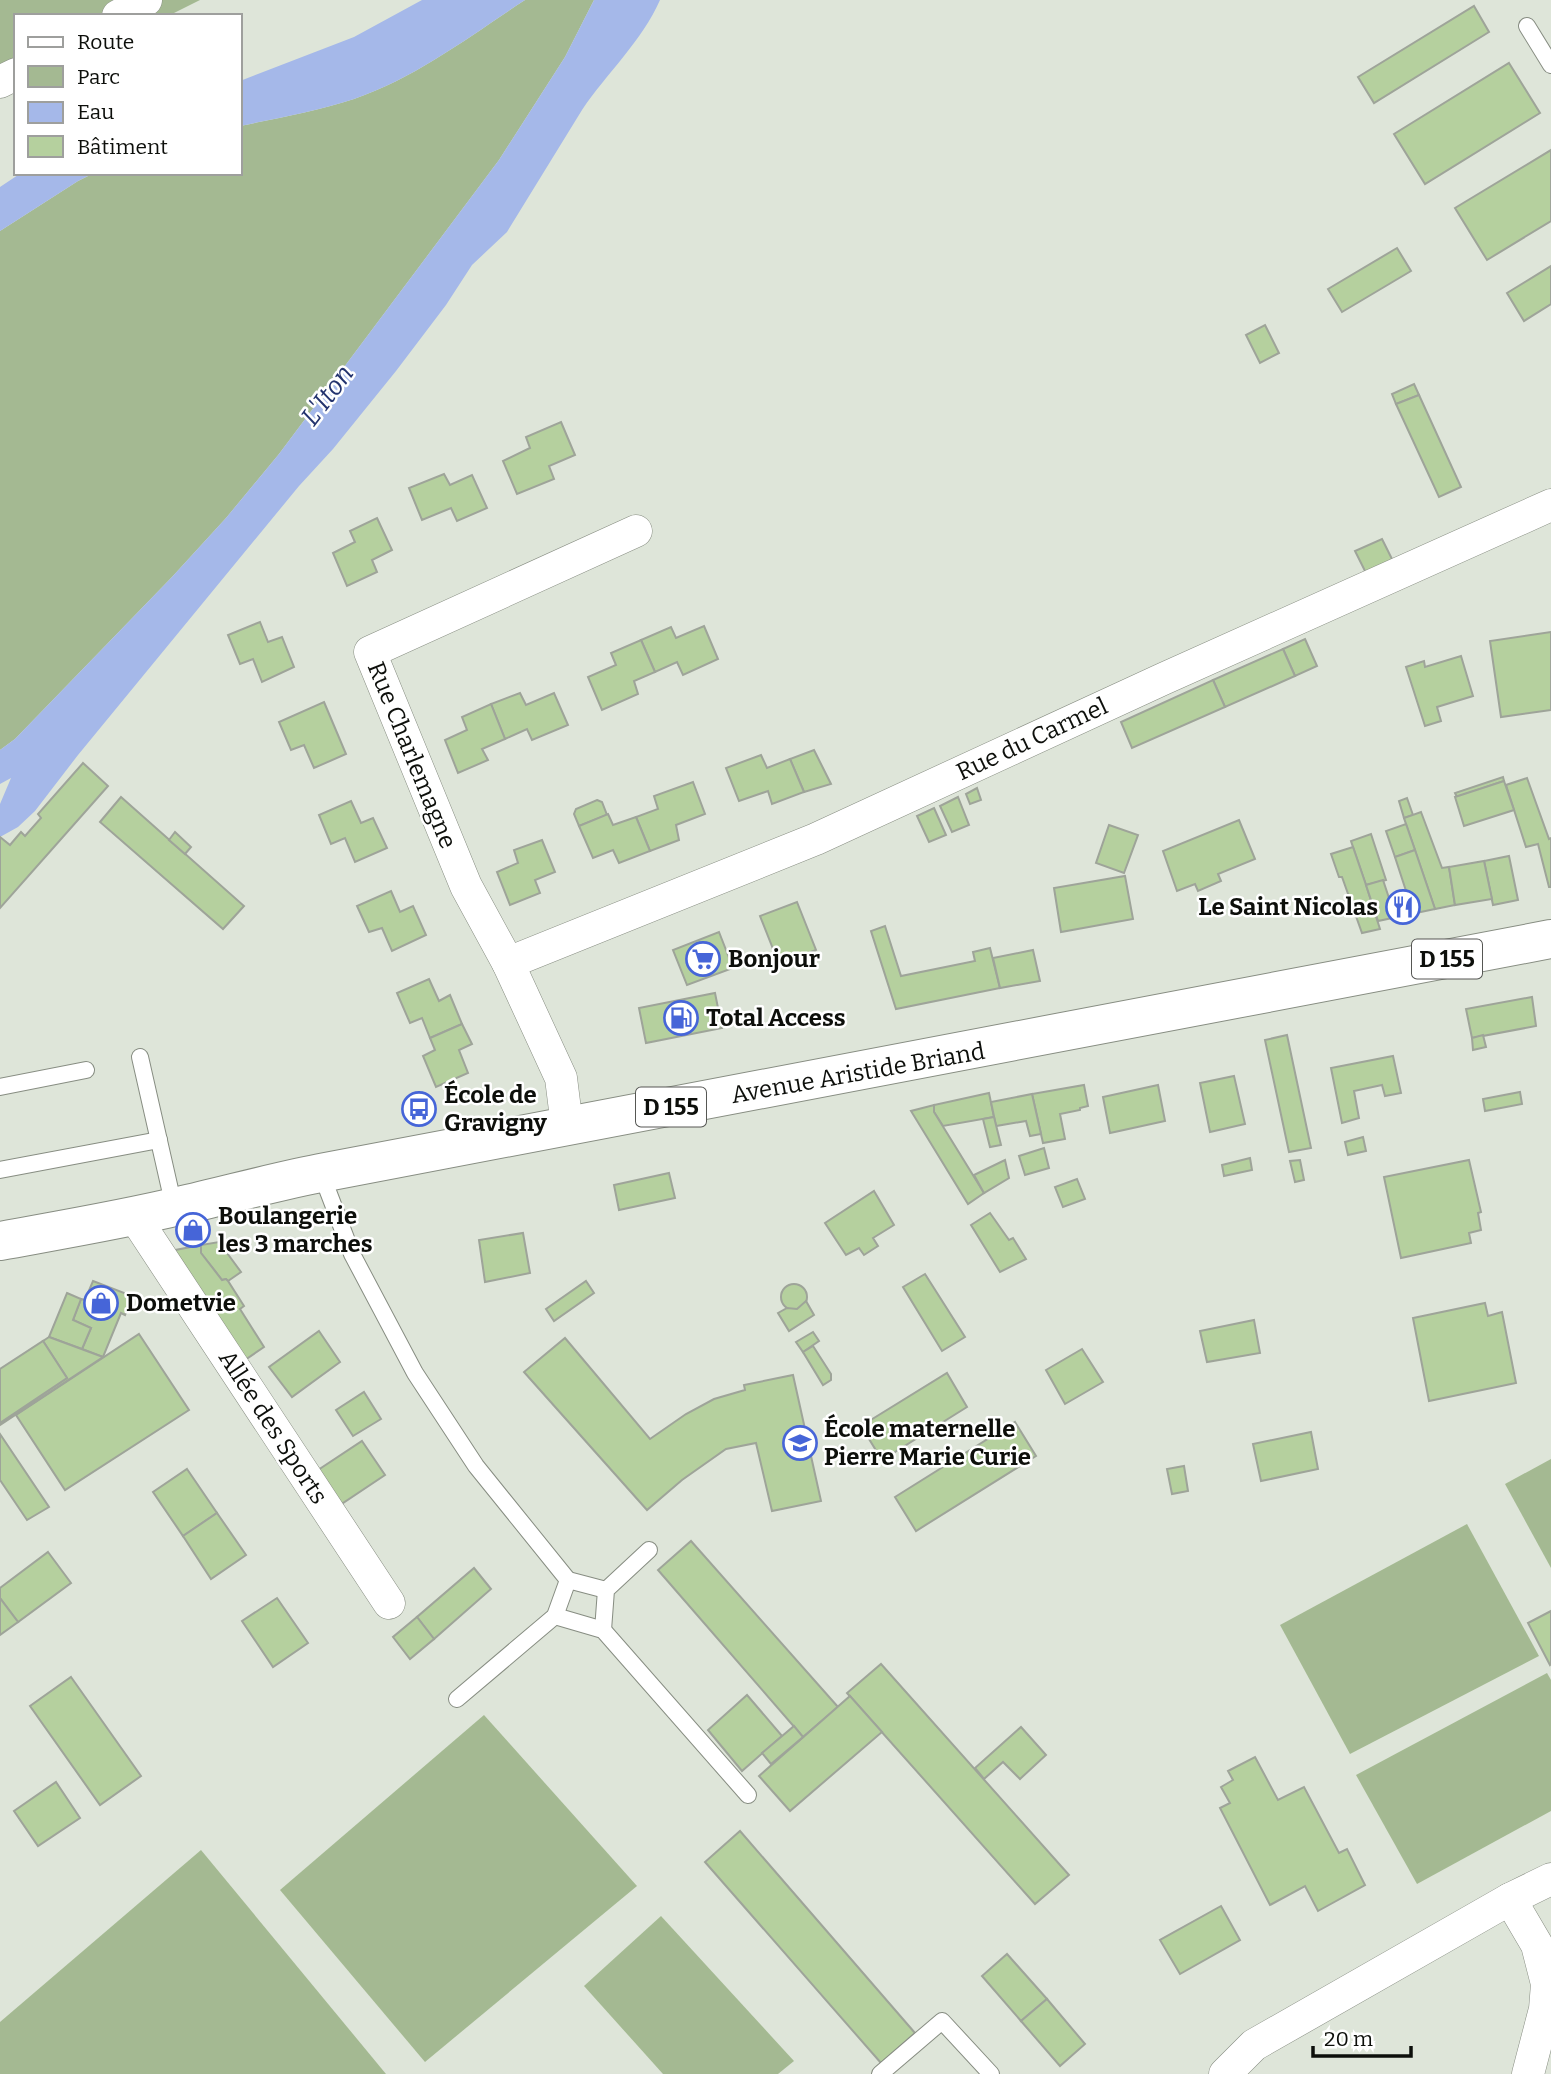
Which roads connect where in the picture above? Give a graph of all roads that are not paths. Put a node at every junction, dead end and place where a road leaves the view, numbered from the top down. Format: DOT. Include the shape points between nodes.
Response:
graph roads {
  1 [pos="146,0"];
  2 [pos="122,14"];
  3 [pos="1527,26"];
  4 [pos="1551,65"];
  5 [pos="1551,505"];
  6 [pos="636,531"];
  7 [pos="1551,939"];
  8 [pos="508,962"];
  9 [pos="140,1057"];
  10 [pos="86,1070"];
  11 [pos="0,1087"];
  12 [pos="567,1126"];
  13 [pos="159,1140"];
  14 [pos="0,1170"];
  15 [pos="321,1173"];
  16 [pos="174,1207"];
  17 [pos="134,1216"];
  18 [pos="0,1241"];
  19 [pos="649,1550"];
  20 [pos="568,1580"];
  21 [pos="606,1590"];
  22 [pos="389,1603"];
  23 [pos="555,1616"];
  24 [pos="603,1630"];
  25 [pos="457,1699"];
  26 [pos="748,1795"];
  27 [pos="1551,1879"];
  28 [pos="1510,1899"];
  29 [pos="880,2074"];
  30 [pos="991,2074"];
  31 [pos="1225,2074"];
  32 [pos="1528,2074"];
  1 -- 2 [label="street"];
  3 -- 4 [label="lane"];
  5 -- 8 [label="street, Rue du Carmel" via="816,839"];
  6 -- 8 [label="street, Rue Charlemagne" via="370,652 466,886"];
  7 -- 12 [label="main road, Avenue Aristide Briand / D 155"];
  8 -- 12 [label="street, Rue Charlemagne" via="561,1078"];
  9 -- 13 [label="lane"];
  10 -- 11 [label="lane"];
  12 -- 15 [label="main road, Avenue Aristide Briand / D 155"];
  13 -- 14 [label="lane"];
  13 -- 16 [label="lane"];
  15 -- 16 [label="main road, Avenue Aristide Briand / D 155"];
  15 -- 20 [label="lane" via="352,1254 415,1373 476,1466"];
  16 -- 17 [label="main road, Avenue Aristide Briand / D 155"];
  17 -- 18 [label="main road, Avenue Aristide Briand / D 155"];
  17 -- 22 [label="street, Allée des Sports"];
  19 -- 21 [label="lane"];
  20 -- 21 [label="lane"];
  20 -- 23 [label="lane"];
  21 -- 24 [label="lane"];
  23 -- 24 [label="lane"];
  23 -- 25 [label="lane"];
  24 -- 26 [label="lane"];
  27 -- 28 [label="street"];
  28 -- 31 [label="street" via="1254,2045"];
  28 -- 32 [label="street" via="1537,1945 1547,1984"];
  29 -- 30 [label="lane" via="942,2021"];
}
